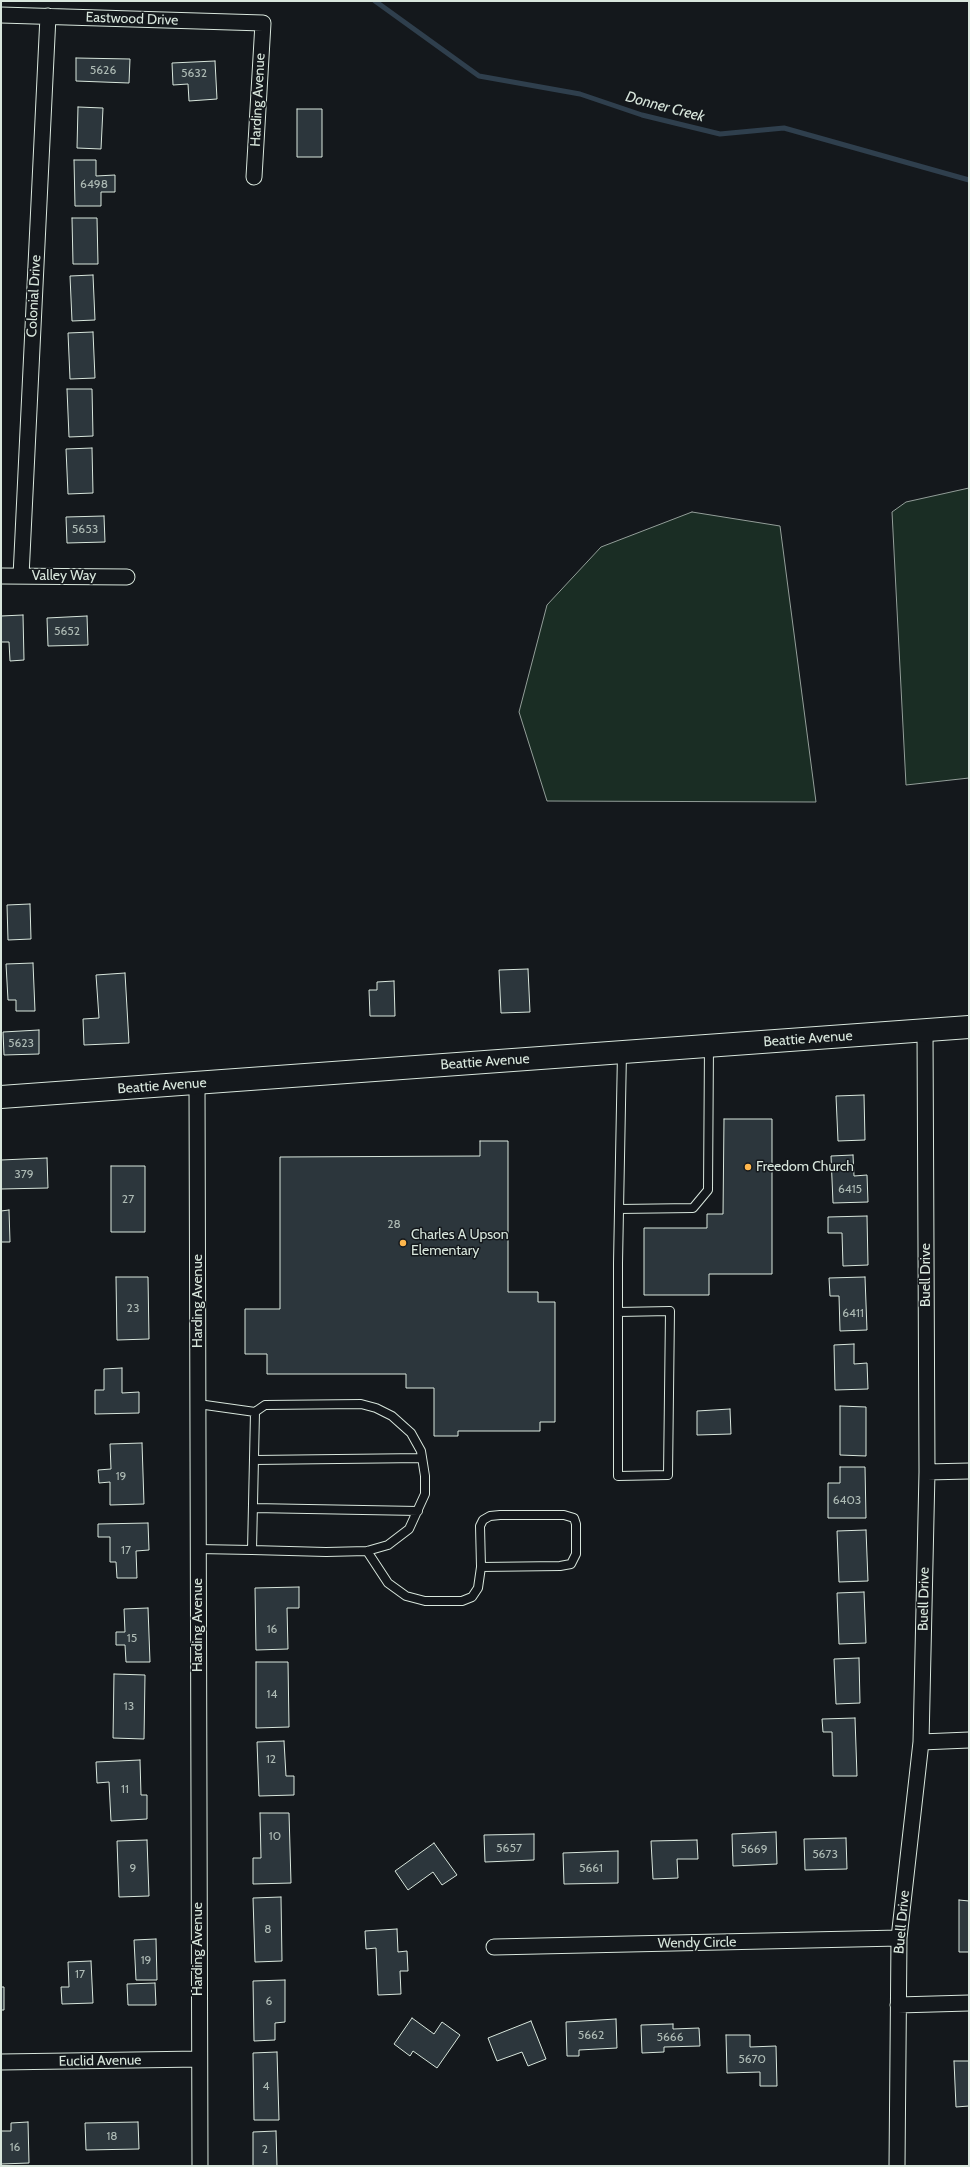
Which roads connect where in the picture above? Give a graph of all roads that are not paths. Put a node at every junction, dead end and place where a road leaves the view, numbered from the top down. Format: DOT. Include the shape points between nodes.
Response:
graph roads {
  1 [pos="1,15"];
  2 [pos="48,16"];
  3 [pos="263,23"];
  4 [pos="254,177"];
  5 [pos="1,576"];
  6 [pos="21,576"];
  7 [pos="128,577"];
  8 [pos="969,1027"];
  9 [pos="925,1030"];
  10 [pos="709,1046"];
  11 [pos="622,1052"];
  12 [pos="197,1083"];
  13 [pos="1,1097"];
  14 [pos="619,1209"];
  15 [pos="618,1312"];
  16 [pos="198,1404"];
  17 [pos="255,1412"];
  18 [pos="422,1458"];
  19 [pos="254,1460"];
  20 [pos="969,1471"];
  21 [pos="927,1472"];
  22 [pos="253,1508"];
  23 [pos="418,1511"];
  24 [pos="198,1549"];
  25 [pos="252,1550"];
  26 [pos="366,1550"];
  27 [pos="481,1567"];
  28 [pos="969,1740"];
  29 [pos="921,1742"];
  30 [pos="899,1938"];
  31 [pos="494,1947"];
  32 [pos="969,2003"];
  33 [pos="898,2005"];
  34 [pos="199,2059"];
  35 [pos="1,2062"];
  36 [pos="200,2166"];
  37 [pos="897,2166"];
  1 -- 2 [label="street, Eastwood Drive"];
  2 -- 3 [label="street, Eastwood Drive"];
  2 -- 6 [label="street, Colonial Drive"];
  3 -- 4 [label="street, Harding Avenue"];
  5 -- 6 [label="street, Valley Way"];
  6 -- 7 [label="street, Valley Way"];
  8 -- 9 [label="street, Beattie Avenue"];
  9 -- 10 [label="street, Beattie Avenue"];
  9 -- 21 [label="street, Buell Drive"];
  10 -- 11 [label="street, Beattie Avenue"];
  10 -- 14 [label="lane" via="708,1190 693,1208"];
  11 -- 12 [label="street, Beattie Avenue"];
  11 -- 14 [label="lane"];
  12 -- 13 [label="street, Beattie Avenue"];
  12 -- 16 [label="street, Harding Avenue"];
  14 -- 15 [label="lane"];
  15 -- 15 [label="lane" via="618,1476 668,1475 670,1311"];
  16 -- 17 [label="lane"];
  16 -- 24 [label="street, Harding Avenue"];
  17 -- 18 [label="lane" via="265,1405 360,1404 376,1408 392,1416 411,1433"];
  17 -- 19 [label="lane"];
  18 -- 19 [label="lane"];
  18 -- 23 [label="lane" via="425,1494"];
  19 -- 22 [label="lane"];
  20 -- 21 [label="street"];
  21 -- 29 [label="street, Buell Drive"];
  22 -- 23 [label="lane"];
  22 -- 25 [label="lane"];
  23 -- 26 [label="lane" via="409,1529 394,1541"];
  24 -- 25 [label="lane"];
  24 -- 34 [label="street, Harding Avenue"];
  25 -- 26 [label="lane"];
  26 -- 27 [label="lane" via="388,1583 406,1596 425,1601 462,1601 472,1597 478,1588"];
  27 -- 27 [label="lane" via="480,1526 483,1520 490,1516 564,1515 574,1518 576,1554 572,1564"];
  28 -- 29 [label="street"];
  29 -- 30 [label="street, Buell Drive"];
  30 -- 31 [label="street, Wendy Circle"];
  30 -- 33 [label="street, Buell Drive"];
  32 -- 33 [label="street"];
  33 -- 37 [label="street, Buell Drive"];
  34 -- 35 [label="street, Euclid Avenue"];
  34 -- 36 [label="street, Harding Avenue"];
}
